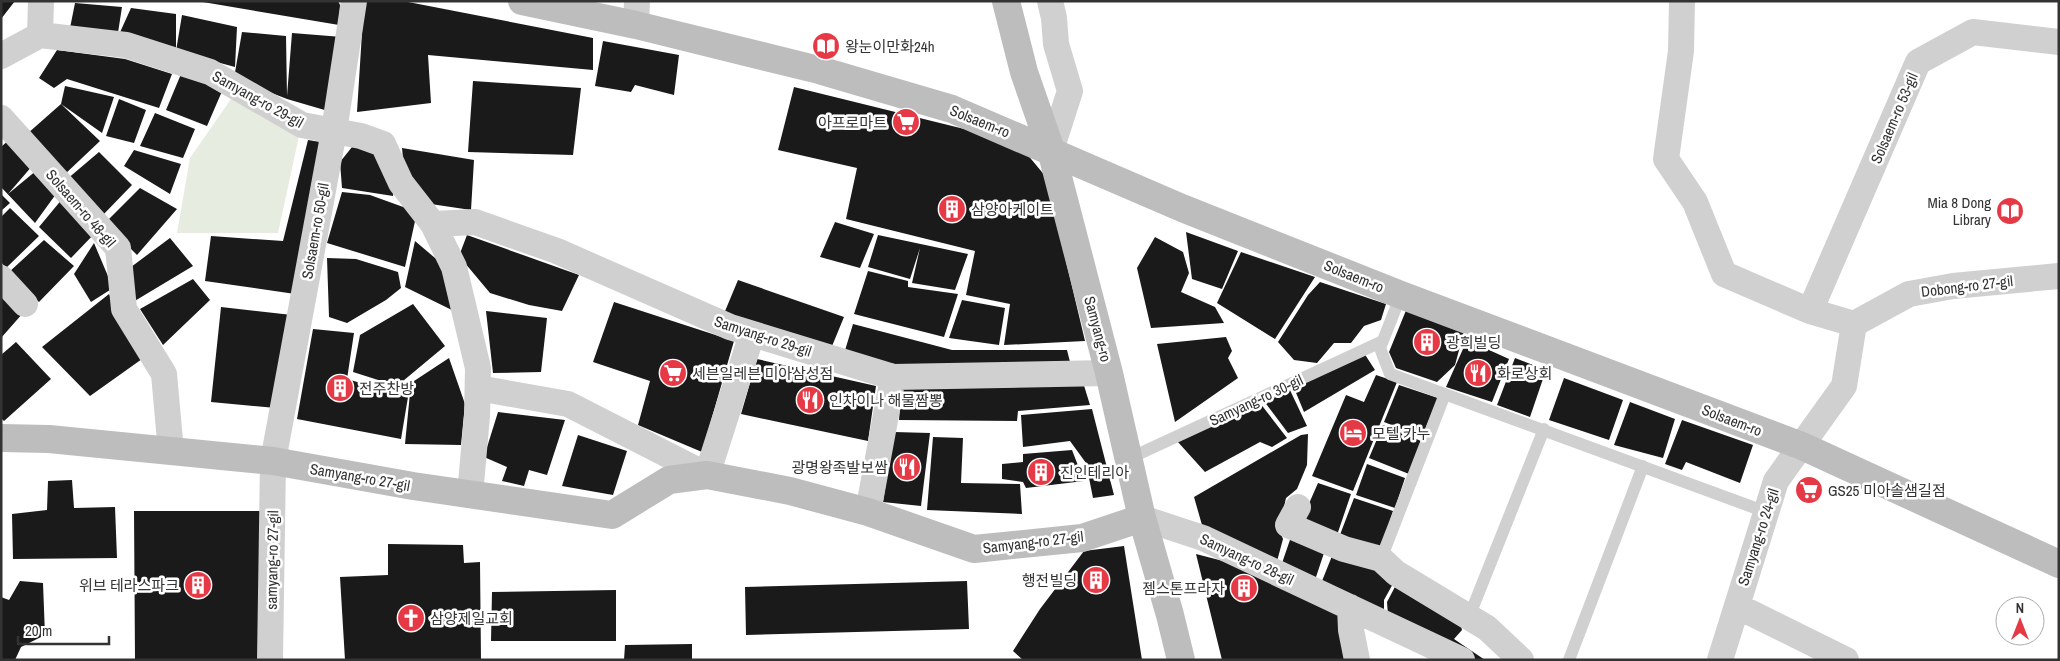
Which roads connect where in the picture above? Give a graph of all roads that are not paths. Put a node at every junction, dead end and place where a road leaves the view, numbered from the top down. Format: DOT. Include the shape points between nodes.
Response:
graph roads {
  1 [pos="41,1"];
  2 [pos="354,1"];
  3 [pos="522,1"];
  4 [pos="1006,1"];
  5 [pos="1050,1"];
  6 [pos="1682,1"];
  7 [pos="636,13"];
  8 [pos="40,35"];
  9 [pos="2059,42"];
  10 [pos="1,56"];
  11 [pos="1,118"];
  12 [pos="334,131"];
  13 [pos="1051,150"];
  14 [pos="433,224"];
  15 [pos="2059,276"];
  16 [pos="1,278"];
  17 [pos="1401,295"];
  18 [pos="25,304"];
  19 [pos="1810,311"];
  20 [pos="1854,324"];
  21 [pos="752,334"];
  22 [pos="1383,341"];
  23 [pos="1109,373"];
  24 [pos="893,377"];
  25 [pos="478,388"];
  26 [pos="1445,394"];
  27 [pos="1544,430"];
  28 [pos="1,438"];
  29 [pos="1802,446"];
  30 [pos="171,452"];
  31 [pos="1130,458"];
  32 [pos="273,461"];
  33 [pos="1643,466"];
  34 [pos="707,475"];
  35 [pos="470,495"];
  36 [pos="1298,507"];
  37 [pos="868,512"];
  38 [pos="1766,512"];
  39 [pos="1142,518"];
  40 [pos="1381,559"];
  41 [pos="2059,564"];
  42 [pos="1736,606"];
  43 [pos="1350,607"];
  44 [pos="1469,617"];
  45 [pos="270,660"];
  46 [pos="1181,660"];
  47 [pos="1357,660"];
  48 [pos="1462,660"];
  49 [pos="1521,660"];
  50 [pos="1569,660"];
  51 [pos="1720,660"];
  52 [pos="1846,660"];
  1 -- 8 [label="street"];
  2 -- 12 [label="street, Solsaem-ro 50-gil"];
  3 -- 7 [label="main road, Solsaem-ro"];
  4 -- 13 [label="main road, Samyang-ro" via="1024,72"];
  5 -- 13 [label="street" via="1056,44 1070,91"];
  6 -- 19 [label="street" via="1681,51 1666,159 1695,202 1724,274"];
  7 -- 13 [label="main road, Solsaem-ro" via="952,109"];
  8 -- 10 [label="street"];
  8 -- 12 [label="street, Samyang-ro 29-gil" via="126,45 210,72 302,125"];
  9 -- 19 [label="street, Solsaem-ro 53-gil" via="1973,32 1918,62"];
  11 -- 30 [label="street, Solsaem-ro 48-gil" via="118,248 124,309 164,374"];
  12 -- 14 [label="street, Samyang-ro 29-gil" via="383,144 401,183"];
  12 -- 32 [label="street, Solsaem-ro 50-gil"];
  13 -- 17 [label="main road, Solsaem-ro" via="1182,208"];
  13 -- 23 [label="main road, Samyang-ro"];
  14 -- 21 [label="street, Samyang-ro 29-gil" via="475,222 557,251"];
  14 -- 25 [label="street, Samyang-ro 29-gil" via="454,266 478,368"];
  15 -- 20 [label="street, Dobong-ro 27-gil" via="1953,286 1908,294"];
  16 -- 18 [label="street"];
  17 -- 22 [label="lane"];
  17 -- 29 [label="main road, Solsaem-ro"];
  19 -- 20 [label="street"];
  20 -- 29 [label="street" via="1844,386"];
  21 -- 24 [label="street, Samyang-ro 29-gil"];
  21 -- 34 [label="street"];
  22 -- 26 [label="lane" via="1380,348 1390,374"];
  22 -- 31 [label="lane, Samyang-ro 30-gil"];
  23 -- 24 [label="street, Samyang-ro 29-gil"];
  23 -- 31 [label="main road, Samyang-ro"];
  24 -- 37 [label="street"];
  25 -- 34 [label="street, Samyang-ro 27-gil" via="568,404"];
  25 -- 35 [label="street, Samyang-ro 29-gil"];
  26 -- 27 [label="lane"];
  26 -- 40 [label="lane"];
  27 -- 33 [label="lane"];
  27 -- 44 [label="lane"];
  28 -- 30 [label="main road, Samyang-ro 27-gil" via="49,439"];
  29 -- 38 [label="street, Samyang-ro 24-gil" via="1776,481"];
  29 -- 41 [label="main road, Solsaem-ro"];
  30 -- 32 [label="main road, Samyang-ro 27-gil"];
  31 -- 39 [label="main road, Samyang-ro"];
  32 -- 35 [label="main road, Samyang-ro 27-gil"];
  32 -- 45 [label="street, samyang-ro 27-gil"];
  33 -- 38 [label="lane"];
  33 -- 50 [label="lane"];
  34 -- 35 [label="main road, Samyang-ro 27-gil" via="669,480 612,515"];
  34 -- 37 [label="main road, Samyang-ro 27-gil" via="790,491"];
  36 -- 40 [label="street" via="1288,525 1344,549"];
  37 -- 39 [label="main road, Samyang-ro 27-gil" via="974,549 1082,538"];
  38 -- 42 [label="street, Samyang-ro 24-gil"];
  39 -- 43 [label="street, Samyang-ro 28-gil" via="1203,538"];
  39 -- 46 [label="main road, Samyang-ro"];
  40 -- 44 [label="street" via="1396,573"];
  42 -- 51 [label="street, Samyang-ro 24-gil"];
  42 -- 52 [label="street, Samyang-ro 24-gil"];
  43 -- 47 [label="street" via="1350,630"];
  43 -- 48 [label="street, Samyang-ro 28-gil"];
  44 -- 49 [label="street" via="1487,628"];
}
